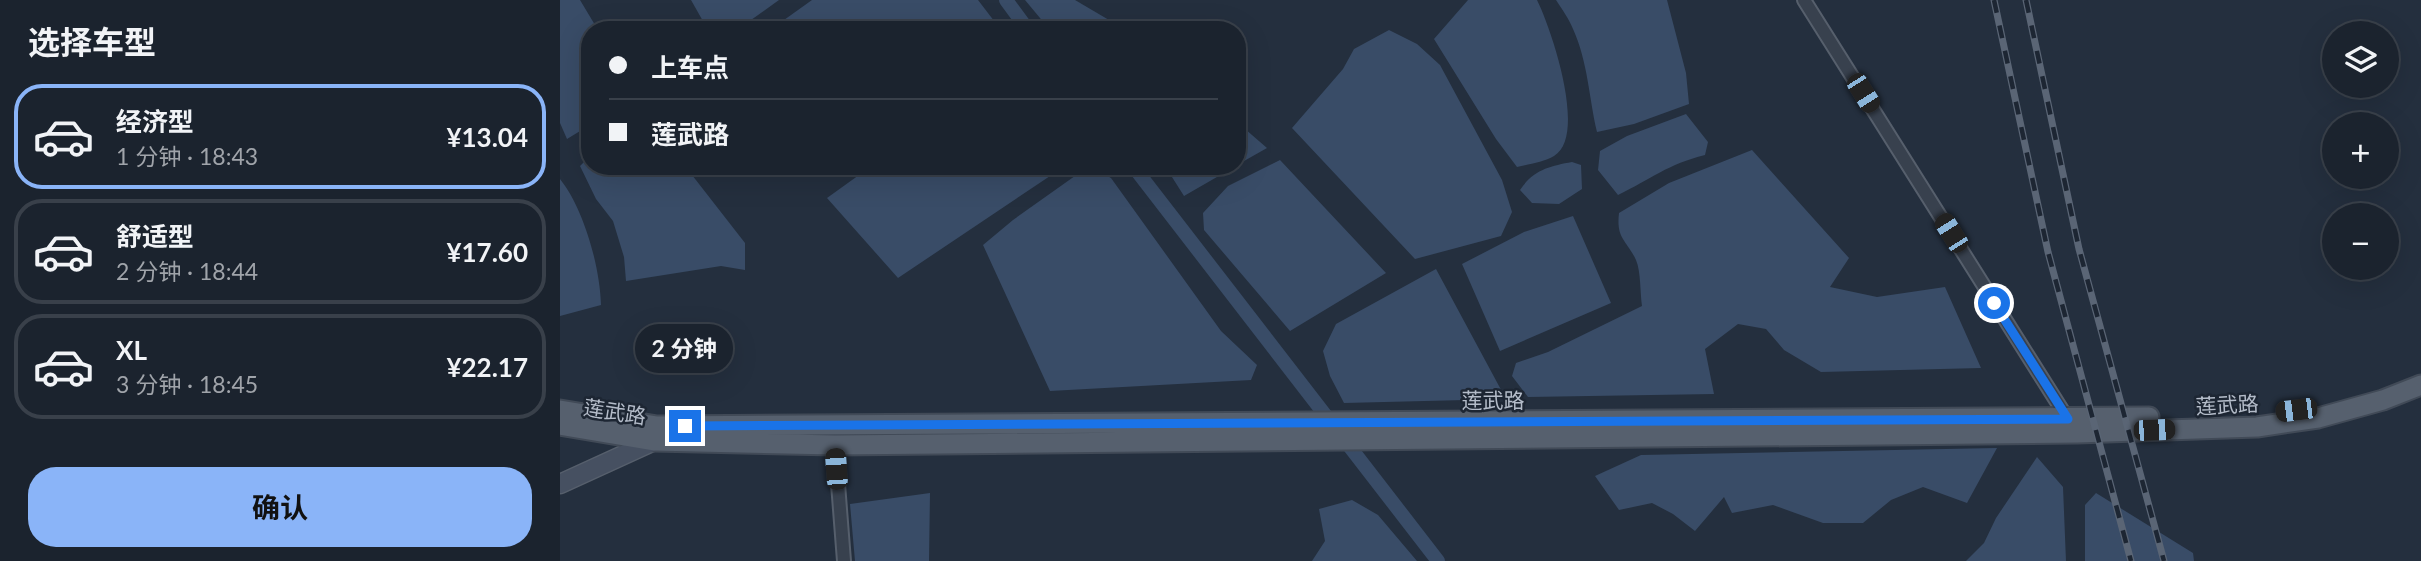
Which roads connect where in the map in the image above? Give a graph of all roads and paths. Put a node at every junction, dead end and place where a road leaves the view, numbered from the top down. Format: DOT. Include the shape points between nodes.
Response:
graph roads {
  1 [pos="1804,0"];
  2 [pos="2421,374"];
  3 [pos="2421,385"];
  4 [pos="560,410"];
  5 [pos="560,425"];
  6 [pos="2072,426"];
  7 [pos="654,441"];
  8 [pos="835,446"];
  9 [pos="560,484"];
  10 [pos="844,561"];
  1 -- 6 [label="street"];
  2 -- 6 [label="main road, 莲武路" via="2316,407"];
  3 -- 6 [label="main road, 莲武路" via="2318,418 2257,426"];
  4 -- 6 [label="main road, 莲武路" via="657,426"];
  5 -- 7 [label="main road, 莲武路"];
  6 -- 8 [label="main road, 莲武路"];
  7 -- 8 [label="main road, 莲武路"];
  7 -- 9 [label="street"];
  8 -- 10 [label="street"];
}
